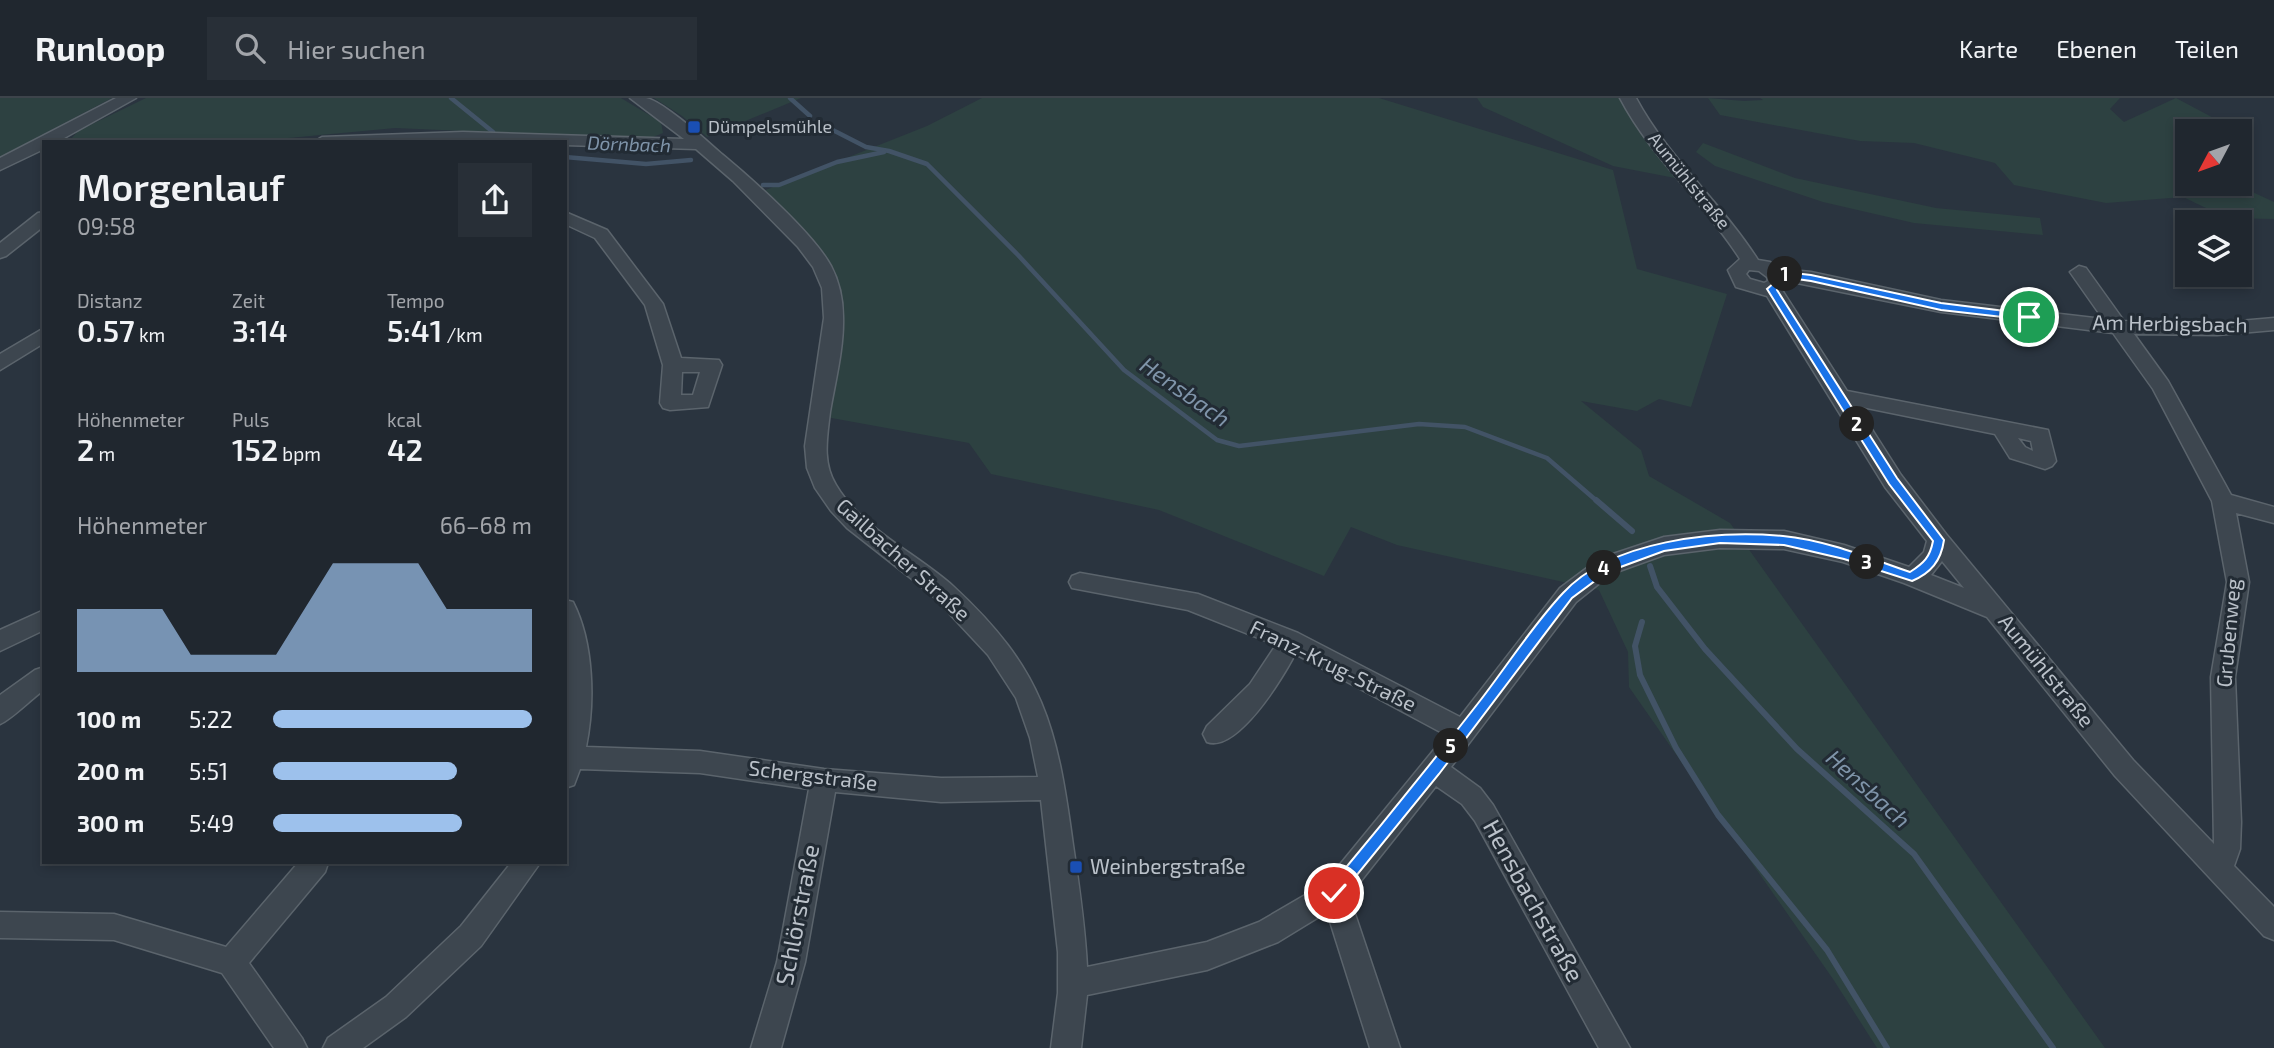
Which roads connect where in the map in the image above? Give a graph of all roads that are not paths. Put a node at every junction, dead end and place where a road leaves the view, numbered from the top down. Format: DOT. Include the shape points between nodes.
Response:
graph roads {
  1 [pos="128,98"];
  2 [pos="638,98"];
  3 [pos="1628,98"];
  4 [pos="51,140"];
  5 [pos="344,140"];
  6 [pos="528,140"];
  7 [pos="567,141"];
  8 [pos="699,145"];
  9 [pos="40,146"];
  10 [pos="0,165"];
  11 [pos="567,218"];
  12 [pos="42,219"];
  13 [pos="0,252"];
  14 [pos="2079,272"];
  15 [pos="1774,281"];
  16 [pos="2274,324"];
  17 [pos="2118,327"];
  18 [pos="42,335"];
  19 [pos="0,363"];
  20 [pos="673,365"];
  21 [pos="1840,398"];
  22 [pos="2004,428"];
  23 [pos="2223,501"];
  24 [pos="2274,515"];
  25 [pos="1938,540"];
  26 [pos="1912,577"];
  27 [pos="1080,582"];
  28 [pos="1999,612"];
  29 [pos="567,615"];
  30 [pos="42,620"];
  31 [pos="1290,640"];
  32 [pos="0,641"];
  33 [pos="42,678"];
  34 [pos="0,713"];
  35 [pos="1462,731"];
  36 [pos="1216,734"];
  37 [pos="569,768"];
  38 [pos="1434,770"];
  39 [pos="824,780"];
  40 [pos="1052,788"];
  41 [pos="314,864"];
  42 [pos="526,864"];
  43 [pos="2220,868"];
  44 [pos="1334,893"];
  45 [pos="0,925"];
  46 [pos="2274,927"];
  47 [pos="231,962"];
  48 [pos="1073,984"];
  49 [pos="292,1048"];
  50 [pos="338,1048"];
  51 [pos="766,1048"];
  52 [pos="1066,1048"];
  53 [pos="1385,1048"];
  54 [pos="1615,1048"];
  1 -- 4 [label="street"];
  2 -- 8 [label="street, Gailbacher Straße"];
  3 -- 15 [label="street, Aumühlstraße" via="1685,182 1752,264 1737,270 1739,279 1757,289"];
  5 -- 6 [label="street"];
  7 -- 8 [label="street"];
  8 -- 40 [label="street, Gailbacher Straße" via="739,177 804,243 831,288 834,318 815,446 823,485 842,511 929,578 990,639 1017,677 1038,725"];
  9 -- 10 [label="street"];
  11 -- 20 [label="street" via="601,234 654,304"];
  12 -- 13 [label="street"];
  14 -- 17 [label="street, Grubenweg"];
  15 -- 17 [label="street, Am Herbigsbach" via="1811,278 1941,306"];
  15 -- 21 [label="street, Aumühlstraße"];
  16 -- 17 [label="street, Am Herbigsbach" via="2217,329"];
  17 -- 23 [label="street, Grubenweg" via="2161,386"];
  18 -- 19 [label="street"];
  21 -- 22 [label="street"];
  21 -- 25 [label="street, Aumühlstraße" via="1893,481"];
  23 -- 24 [label="street"];
  23 -- 43 [label="street, Grubenweg" via="2238,582 2223,677 2228,822 2227,849"];
  25 -- 26 [label="street" via="1937,554"];
  25 -- 28 [label="street, Aumühlstraße"];
  26 -- 28 [label="street"];
  26 -- 35 [label="street" via="1784,540 1720,539 1664,546 1618,561 1568,595"];
  27 -- 31 [label="street, Franz-Krug-Straße" via="1190,601"];
  28 -- 43 [label="street, Aumühlstraße" via="2124,768"];
  29 -- 37 [label="street" via="579,689"];
  30 -- 32 [label="street"];
  31 -- 35 [label="street, Franz-Krug-Straße"];
  31 -- 36 [label="street" via="1274,673 1247,708"];
  33 -- 34 [label="street"];
  35 -- 38 [label="street"];
  37 -- 39 [label="street, Schergstraße" via="700,762"];
  38 -- 44 [label="street"];
  38 -- 54 [label="street, Hensbachstraße" via="1471,796 1484,813"];
  39 -- 40 [label="street, Schergstraße" via="941,790"];
  39 -- 51 [label="street, Schlörstraße" via="791,962"];
  40 -- 48 [label="street, Gailbacher Straße"];
  41 -- 47 [label="street"];
  42 -- 50 [label="street" via="471,936 396,1007"];
  43 -- 46 [label="street, Aumühlstraße"];
  44 -- 48 [label="street" via="1268,932 1207,956"];
  44 -- 53 [label="street"];
  45 -- 47 [label="street" via="114,928"];
  47 -- 49 [label="street"];
  48 -- 52 [label="street, Gailbacher Straße"];
}
